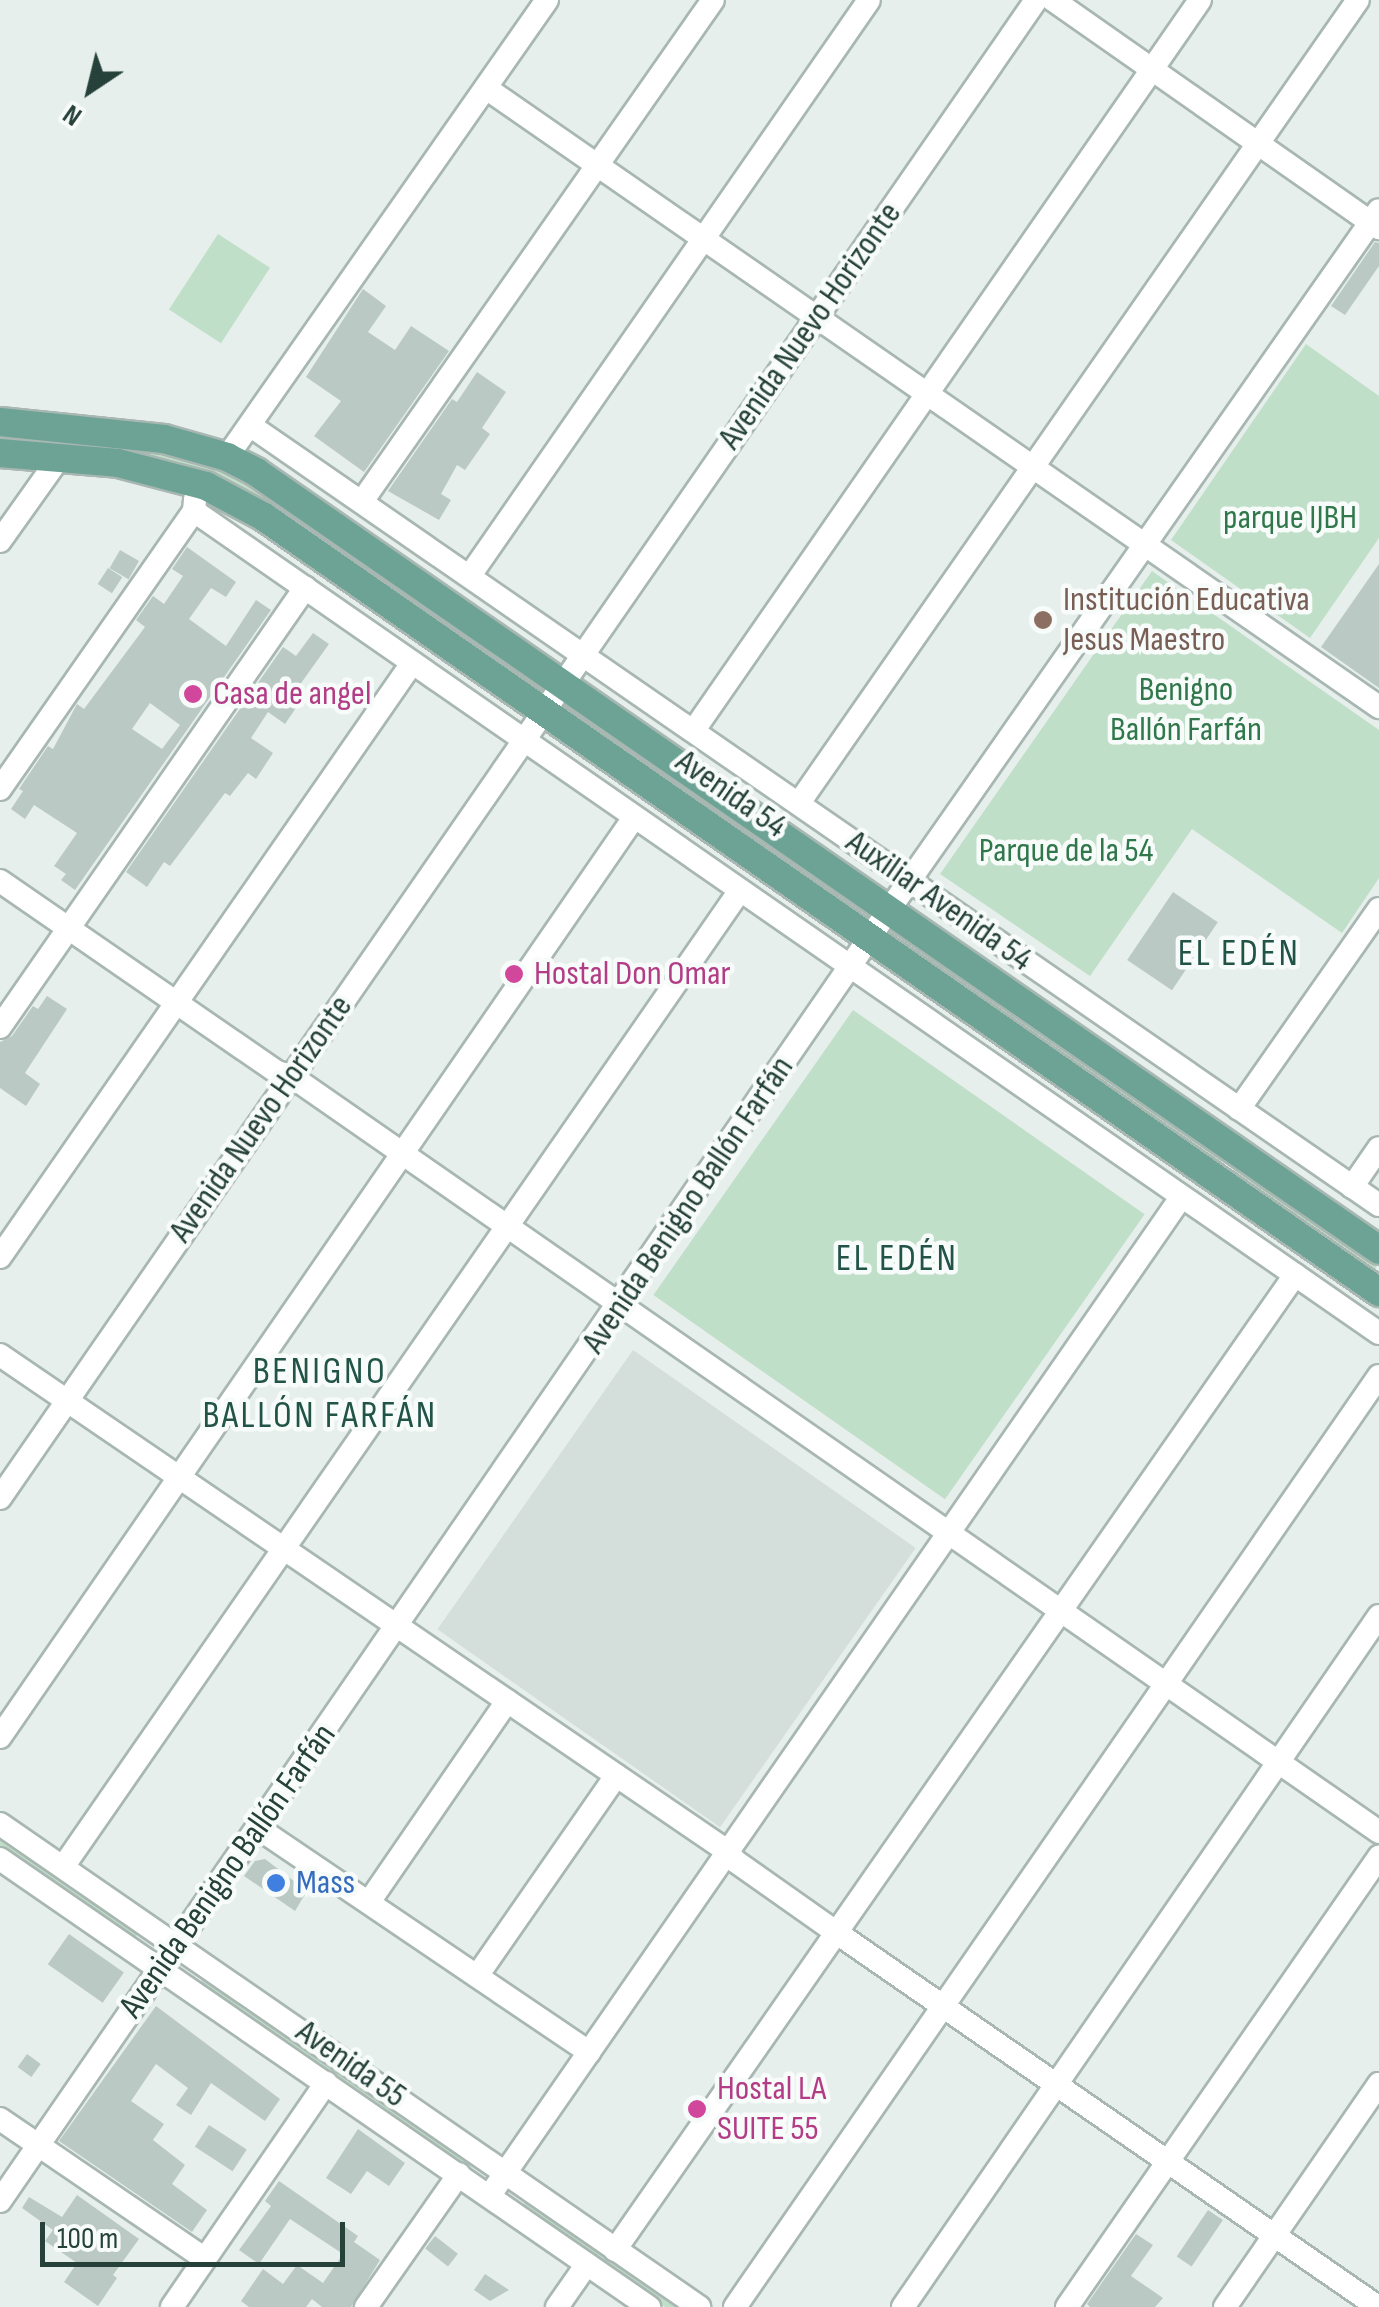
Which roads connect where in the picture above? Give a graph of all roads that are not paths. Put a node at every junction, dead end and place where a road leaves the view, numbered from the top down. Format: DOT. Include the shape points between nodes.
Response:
graph roads {
  1 [pos="547,0"];
  2 [pos="713,0"];
  3 [pos="869,0"];
  4 [pos="1036,0"];
  5 [pos="1053,0"];
  6 [pos="1200,0"];
  7 [pos="1358,0"];
  8 [pos="1152,68"];
  9 [pos="486,88"];
  10 [pos="1259,142"];
  11 [pos="600,164"];
  12 [pos="1376,220"];
  13 [pos="704,237"];
  14 [pos="817,316"];
  15 [pos="928,392"];
  16 [pos="0,422"];
  17 [pos="251,426"];
  18 [pos="0,454"];
  19 [pos="227,457"];
  20 [pos="59,458"];
  21 [pos="1034,467"];
  22 [pos="196,497"];
  23 [pos="364,500"];
  24 [pos="0,541"];
  25 [pos="1148,546"];
  26 [pos="471,574"];
  27 [pos="305,588"];
  28 [pos="584,652"];
  29 [pos="412,663"];
  30 [pos="561,682"];
  31 [pos="1379,707"];
  32 [pos="543,709"];
  33 [pos="694,730"];
  34 [pos="522,741"];
  35 [pos="0,789"];
  36 [pos="798,803"];
  37 [pos="633,818"];
  38 [pos="0,881"];
  39 [pos="910,881"];
  40 [pos="739,892"];
  41 [pos="1379,908"];
  42 [pos="890,910"];
  43 [pos="69,928"];
  44 [pos="870,937"];
  45 [pos="849,970"];
  46 [pos="174,1002"];
  47 [pos="0,1027"];
  48 [pos="291,1076"];
  49 [pos="1239,1109"];
  50 [pos="1379,1148"];
  51 [pos="404,1155"];
  52 [pos="1352,1187"];
  53 [pos="1180,1199"];
  54 [pos="1379,1205"];
  55 [pos="506,1228"];
  56 [pos="1379,1250"];
  57 [pos="0,1257"];
  58 [pos="1295,1274"];
  59 [pos="1379,1292"];
  60 [pos="621,1305"];
  61 [pos="1379,1334"];
  62 [pos="0,1356"];
  63 [pos="1376,1387"];
  64 [pos="68,1400"];
  65 [pos="181,1476"];
  66 [pos="0,1498"];
  67 [pos="947,1534"];
  68 [pos="286,1548"];
  69 [pos="1059,1613"];
  70 [pos="1379,1616"];
  71 [pos="399,1624"];
  72 [pos="1164,1686"];
  73 [pos="507,1701"];
  74 [pos="0,1737"];
  75 [pos="1276,1764"];
  76 [pos="616,1776"];
  77 [pos="0,1824"];
  78 [pos="258,1828"];
  79 [pos="1379,1832"];
  80 [pos="727,1850"];
  81 [pos="1379,1857"];
  82 [pos="0,1859"];
  83 [pos="63,1868"];
  84 [pos="369,1902"];
  85 [pos="837,1933"];
  86 [pos="177,1944"];
  87 [pos="160,1969"];
  88 [pos="478,1976"];
  89 [pos="944,2007"];
  90 [pos="589,2052"];
  91 [pos="326,2083"];
  92 [pos="1379,2084"];
  93 [pos="1055,2086"];
  94 [pos="0,2120"];
  95 [pos="38,2146"];
  96 [pos="1164,2162"];
  97 [pos="506,2172"];
  98 [pos="458,2174"];
  99 [pos="490,2195"];
  100 [pos="0,2201"];
  101 [pos="1274,2236"];
  102 [pos="615,2250"];
  103 [pos="205,2259"];
  104 [pos="587,2264"];
  105 [pos="172,2307"];
  106 [pos="366,2307"];
  107 [pos="557,2307"];
  108 [pos="649,2307"];
  109 [pos="699,2307"];
  110 [pos="735,2307"];
  111 [pos="903,2307"];
  112 [pos="1067,2307"];
  113 [pos="1226,2307"];
  114 [pos="1378,2307"];
  1 -- 9 [label="street"];
  2 -- 11 [label="street"];
  3 -- 13 [label="street"];
  4 -- 14 [label="street, Avenida Nuevo Horizonte"];
  5 -- 8 [label="street"];
  6 -- 8 [label="street"];
  7 -- 10 [label="street"];
  8 -- 10 [label="street"];
  8 -- 15 [label="street"];
  9 -- 11 [label="street"];
  9 -- 17 [label="street"];
  10 -- 12 [label="street"];
  10 -- 21 [label="street"];
  11 -- 13 [label="street"];
  11 -- 23 [label="street"];
  12 -- 25 [label="street, Avenida Benigno Ballón Farfán"];
  13 -- 14 [label="street"];
  13 -- 26 [label="street"];
  14 -- 15 [label="street"];
  14 -- 28 [label="street, Avenida Nuevo Horizonte"];
  15 -- 21 [label="street"];
  15 -- 33 [label="street"];
  16 -- 19 [label="main road, Avenida 54" via="164,439"];
  17 -- 19 [label="street"];
  17 -- 23 [label="street, Auxiliar Avenida 54"];
  18 -- 20 [label="main road, Avenida 54"];
  19 -- 30 [label="main road, Avenida 54"];
  20 -- 22 [label="main road, Avenida 54" via="118,463"];
  20 -- 24 [label="street"];
  21 -- 25 [label="street"];
  21 -- 36 [label="street"];
  22 -- 27 [label="street"];
  22 -- 32 [label="main road, Avenida 54" via="264,517"];
  22 -- 35 [label="street"];
  23 -- 26 [label="street, Auxiliar Avenida 54"];
  25 -- 31 [label="street"];
  25 -- 39 [label="street, Avenida Benigno Ballón Farfán"];
  26 -- 28 [label="street, Auxiliar Avenida 54"];
  27 -- 29 [label="street"];
  27 -- 43 [label="street"];
  28 -- 30 [label="street, Avenida Nuevo Horizonte"];
  28 -- 33 [label="street, Auxiliar Avenida 54"];
  29 -- 34 [label="street"];
  29 -- 46 [label="street"];
  30 -- 32 [label="street, Avenida Nuevo Horizonte"];
  30 -- 42 [label="main road, Avenida 54"];
  32 -- 34 [label="street, Avenida Nuevo Horizonte"];
  32 -- 44 [label="main road, Avenida 54"];
  33 -- 36 [label="street, Auxiliar Avenida 54"];
  34 -- 37 [label="street"];
  34 -- 48 [label="street, Avenida Nuevo Horizonte"];
  36 -- 39 [label="street, Auxiliar Avenida 54"];
  37 -- 40 [label="street"];
  37 -- 51 [label="street"];
  38 -- 43 [label="street"];
  39 -- 42 [label="street, Avenida Benigno Ballón Farfán"];
  39 -- 49 [label="street, Auxiliar Avenida 54"];
  40 -- 45 [label="street"];
  40 -- 55 [label="street"];
  41 -- 49 [label="street"];
  42 -- 44 [label="street, Avenida Benigno Ballón Farfán"];
  42 -- 56 [label="main road, Avenida 54"];
  43 -- 46 [label="street"];
  43 -- 47 [label="street"];
  44 -- 45 [label="street, Avenida Benigno Ballón Farfán"];
  44 -- 59 [label="main road, Avenida 54"];
  45 -- 53 [label="street"];
  45 -- 60 [label="street, Avenida Benigno Ballón Farfán"];
  46 -- 48 [label="street"];
  46 -- 57 [label="street"];
  48 -- 51 [label="street"];
  48 -- 64 [label="street, Avenida Nuevo Horizonte"];
  49 -- 52 [label="street, Auxiliar Avenida 54"];
  50 -- 52 [label="street"];
  51 -- 55 [label="street"];
  51 -- 65 [label="street"];
  52 -- 54 [label="street, Auxiliar Avenida 54"];
  53 -- 58 [label="street"];
  53 -- 67 [label="street"];
  55 -- 60 [label="street"];
  55 -- 68 [label="street"];
  58 -- 61 [label="street"];
  58 -- 69 [label="street"];
  60 -- 67 [label="street"];
  60 -- 71 [label="street, Avenida Benigno Ballón Farfán"];
  62 -- 64 [label="street"];
  63 -- 72 [label="street"];
  64 -- 65 [label="street"];
  64 -- 66 [label="street, Avenida Nuevo Horizonte"];
  65 -- 68 [label="street"];
  65 -- 74 [label="street"];
  67 -- 69 [label="street"];
  67 -- 80 [label="street"];
  68 -- 71 [label="street"];
  68 -- 83 [label="street"];
  69 -- 72 [label="street"];
  69 -- 85 [label="street"];
  70 -- 75 [label="street"];
  71 -- 73 [label="street"];
  71 -- 78 [label="street, Avenida Benigno Ballón Farfán"];
  72 -- 75 [label="street"];
  72 -- 89 [label="street"];
  73 -- 76 [label="street"];
  73 -- 84 [label="street"];
  75 -- 79 [label="street"];
  75 -- 93 [label="street"];
  76 -- 80 [label="street"];
  76 -- 88 [label="street"];
  77 -- 83 [label="street, Avenida 55"];
  78 -- 84 [label="street"];
  78 -- 86 [label="street, Avenida Benigno Ballón Farfán"];
  80 -- 85 [label="street"];
  80 -- 90 [label="street"];
  81 -- 96 [label="street"];
  82 -- 87 [label="street, Avenida 55"];
  83 -- 86 [label="street, Avenida 55"];
  84 -- 88 [label="street"];
  85 -- 89 [label="street"];
  85 -- 102 [label="street"];
  86 -- 87 [label="street, Avenida Benigno Ballón Farfán"];
  86 -- 97 [label="street, Avenida 55"];
  87 -- 91 [label="street, Avenida 55"];
  87 -- 95 [label="street, Avenida Benigno Ballón Farfán"];
  88 -- 90 [label="street"];
  89 -- 93 [label="street"];
  89 -- 110 [label="street"];
  90 -- 97 [label="street"];
  91 -- 98 [label="street, Avenida 55"];
  91 -- 103 [label="street"];
  92 -- 101 [label="street"];
  93 -- 96 [label="street"];
  93 -- 111 [label="street"];
  94 -- 95 [label="street"];
  95 -- 100 [label="street, Avenida Benigno Ballón Farfán"];
  95 -- 103 [label="street"];
  96 -- 101 [label="street"];
  96 -- 112 [label="street"];
  97 -- 99 [label="street"];
  97 -- 102 [label="street, Avenida 55"];
  98 -- 99 [label="street, Avenida 55"];
  98 -- 106 [label="street"];
  99 -- 104 [label="street, Avenida 55"];
  101 -- 113 [label="street"];
  101 -- 114 [label="street"];
  102 -- 109 [label="street, Avenida 55"];
  103 -- 105 [label="street"];
  104 -- 107 [label="street"];
  104 -- 108 [label="street, Avenida 55"];
}
